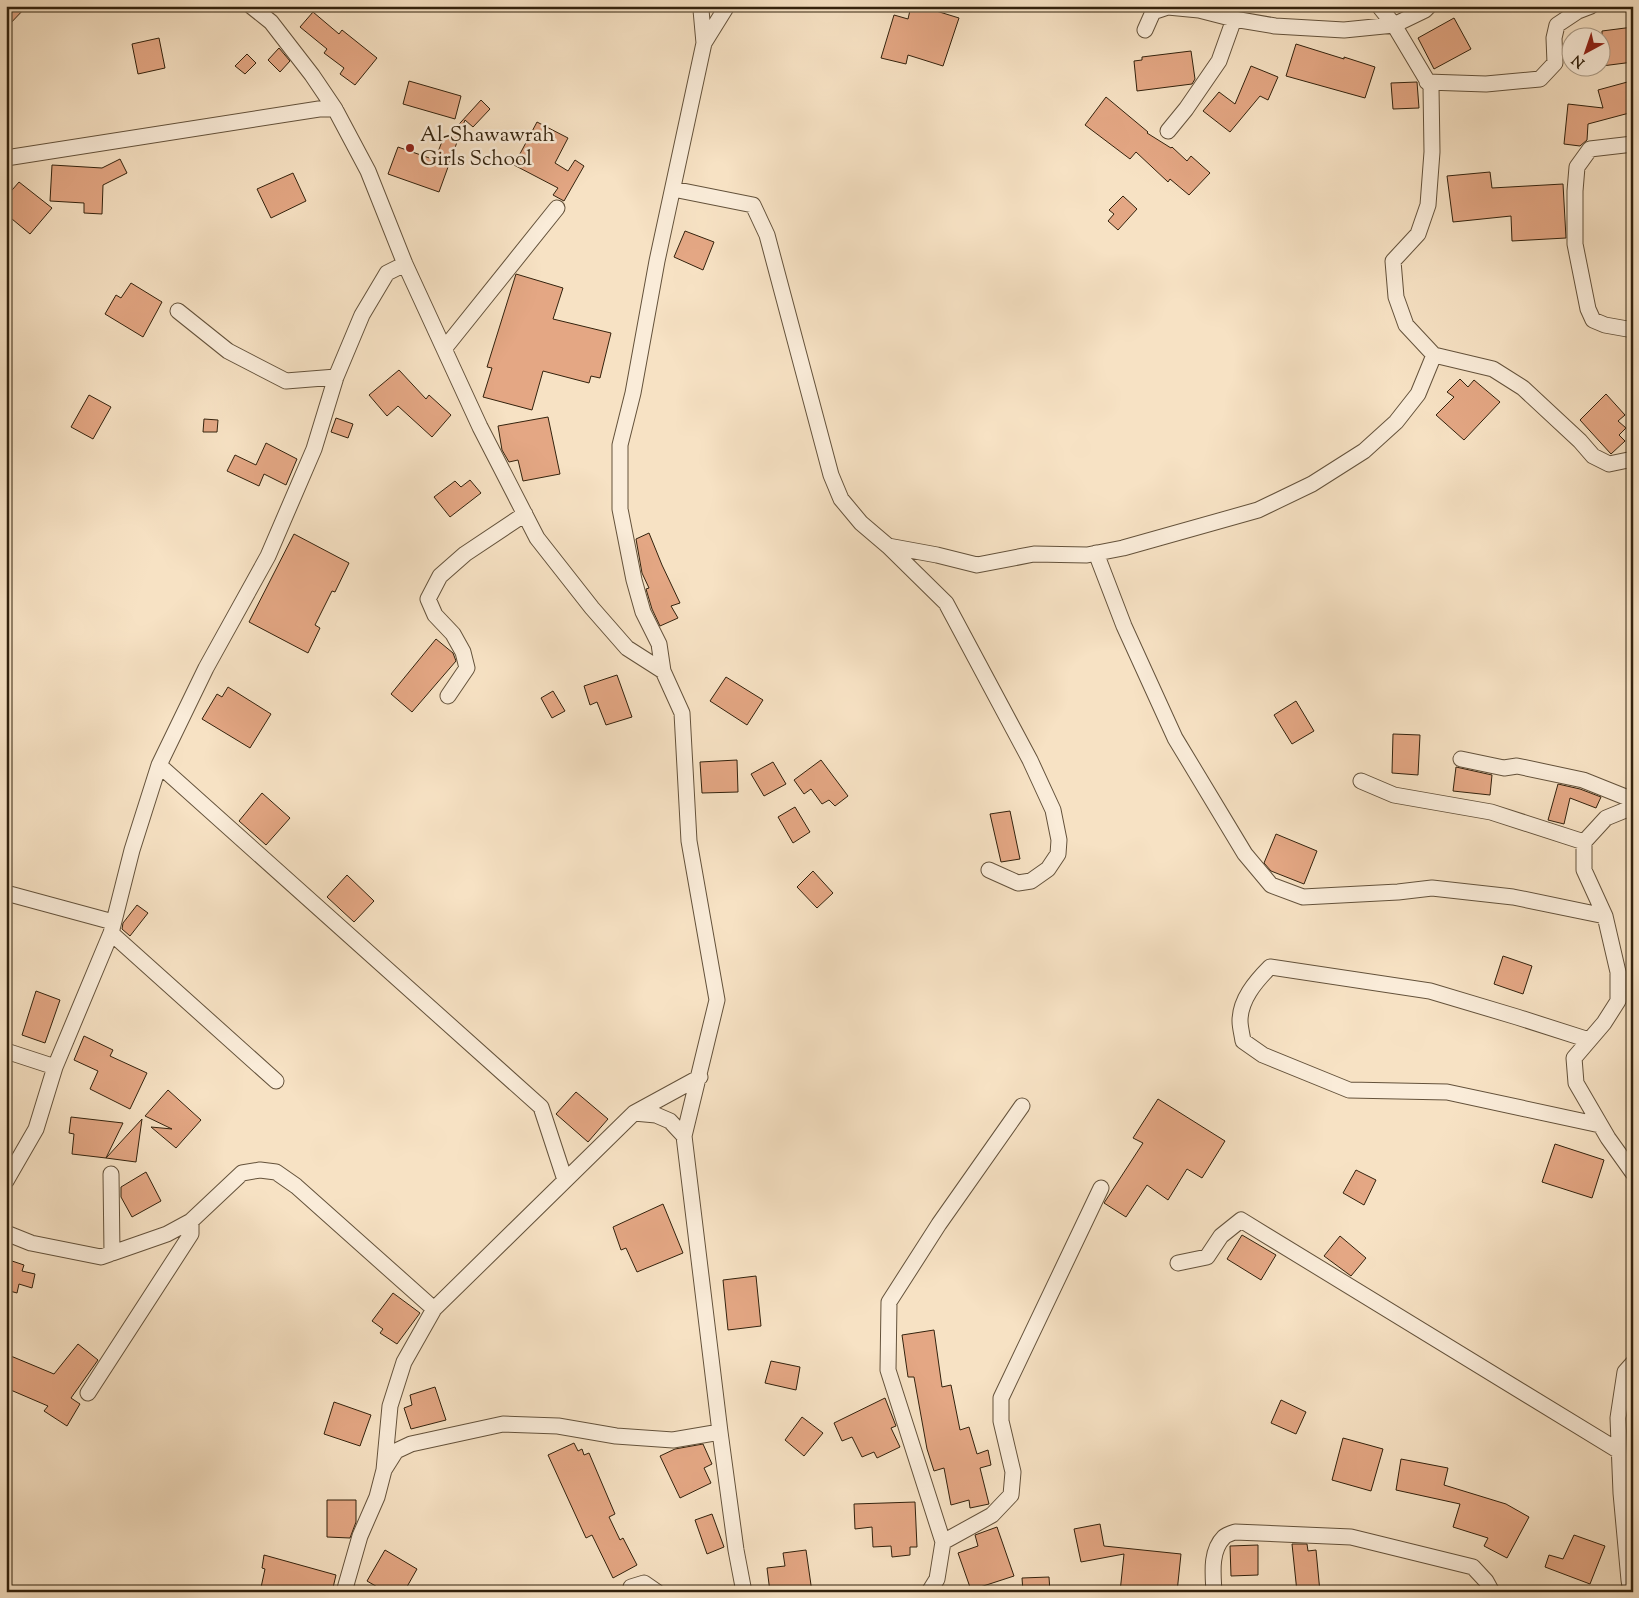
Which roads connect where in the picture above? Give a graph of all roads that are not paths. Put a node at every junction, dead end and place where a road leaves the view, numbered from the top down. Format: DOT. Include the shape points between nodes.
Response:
graph roads {
  1 [pos="251,6"];
  2 [pos="699,6"];
  3 [pos="727,6"];
  4 [pos="1379,6"];
  5 [pos="1429,6"];
  6 [pos="1591,6"];
  7 [pos="1234,19"];
  8 [pos="1394,25"];
  9 [pos="1145,30"];
  10 [pos="704,43"];
  11 [pos="1428,82"];
  12 [pos="335,109"];
  13 [pos="1168,131"];
  14 [pos="1633,144"];
  15 [pos="6,158"];
  16 [pos="673,189"];
  17 [pos="557,208"];
  18 [pos="405,264"];
  19 [pos="178,311"];
  20 [pos="1633,330"];
  21 [pos="444,349"];
  22 [pos="1434,355"];
  23 [pos="336,377"];
  24 [pos="1633,459"];
  25 [pos="525,514"];
  26 [pos="888,546"];
  27 [pos="1096,553"];
  28 [pos="663,671"];
  29 [pos="448,696"];
  30 [pos="1461,759"];
  31 [pos="159,765"];
  32 [pos="1361,781"];
  33 [pos="1633,800"];
  34 [pos="1633,806"];
  35 [pos="1584,842"];
  36 [pos="989,870"];
  37 [pos="6,894"];
  38 [pos="1605,916"];
  39 [pos="112,927"];
  40 [pos="1589,1040"];
  41 [pos="6,1051"];
  42 [pos="55,1067"];
  43 [pos="700,1078"];
  44 [pos="276,1081"];
  45 [pos="1022,1106"];
  46 [pos="634,1113"];
  47 [pos="1600,1125"];
  48 [pos="684,1136"];
  49 [pos="1633,1173"];
  50 [pos="110,1174"];
  51 [pos="565,1180"];
  52 [pos="6,1181"];
  53 [pos="1101,1188"];
  54 [pos="191,1221"];
  55 [pos="6,1233"];
  56 [pos="112,1253"];
  57 [pos="1178,1263"];
  58 [pos="434,1309"];
  59 [pos="1633,1363"];
  60 [pos="88,1393"];
  61 [pos="720,1432"];
  62 [pos="1619,1450"];
  63 [pos="384,1470"];
  64 [pos="943,1542"];
  65 [pos="632,1586"];
  66 [pos="344,1592"];
  67 [pos="657,1592"];
  68 [pos="744,1592"];
  69 [pos="929,1592"];
  70 [pos="1214,1592"];
  71 [pos="1492,1592"];
  72 [pos="1631,1592"];
  1 -- 12 [label="street" via="271,22"];
  2 -- 10 [label="street"];
  3 -- 10 [label="street"];
  4 -- 8 [label="street"];
  5 -- 8 [label="street"];
  6 -- 11 [label="street" via="1557,25 1555,63 1540,79 1486,84"];
  7 -- 8 [label="street" via="1275,26 1344,30"];
  7 -- 9 [label="street" via="1200,10 1168,7 1153,12"];
  7 -- 13 [label="street" via="1219,61"];
  8 -- 11 [label="street"];
  10 -- 16 [label="street"];
  11 -- 22 [label="street" via="1431,87 1432,152 1428,204 1418,234 1393,261 1396,297 1406,325"];
  12 -- 15 [label="street"];
  12 -- 18 [label="street" via="368,171"];
  14 -- 20 [label="street" via="1590,149 1577,167 1575,244 1593,320"];
  16 -- 26 [label="street" via="753,205 767,235 831,475 841,499 861,523"];
  16 -- 28 [label="street" via="620,445 620,509 634,580 659,644"];
  17 -- 21 [label="street"];
  18 -- 21 [label="street"];
  18 -- 23 [label="street" via="387,273 362,315"];
  19 -- 23 [label="street" via="228,351 286,381"];
  21 -- 25 [label="street"];
  22 -- 24 [label="street" via="1493,369 1522,388 1594,456 1609,464"];
  22 -- 27 [label="street" via="1418,394 1396,422 1364,450 1312,484 1258,510"];
  23 -- 31 [label="street" via="314,448 268,556 206,668"];
  25 -- 28 [label="street" via="537,538 627,648"];
  25 -- 29 [label="street" via="465,554 440,576 428,599 435,615 453,634 467,668"];
  26 -- 27 [label="street" via="977,565 1034,554"];
  26 -- 36 [label="street" via="946,603 1030,760 1053,810 1059,840 1058,854 1048,869 1031,881 1018,883"];
  27 -- 38 [label="street" via="1124,626 1175,738 1246,854 1271,885 1304,897 1432,888 1513,897"];
  28 -- 43 [label="street" via="682,713 688,841 717,1000"];
  30 -- 33 [label="street" via="1504,768 1517,766 1584,780"];
  31 -- 39 [label="street"];
  31 -- 51 [label="street" via="541,1107"];
  32 -- 35 [label="street" via="1394,794 1491,812"];
  34 -- 35 [label="street" via="1606,818"];
  35 -- 38 [label="street" via="1584,870"];
  37 -- 39 [label="street"];
  38 -- 40 [label="street" via="1618,972 1618,1001"];
  39 -- 42 [label="street"];
  39 -- 44 [label="street"];
  40 -- 47 [label="street" via="1574,1058 1576,1083"];
  40 -- 47 [label="street" via="1430,991 1270,967 1258,978 1242,1004 1240,1022 1243,1041 1263,1055 1349,1090 1447,1092"];
  41 -- 42 [label="street"];
  42 -- 52 [label="street" via="36,1129"];
  43 -- 46 [label="street"];
  43 -- 48 [label="street"];
  45 -- 64 [label="street" via="889,1302 888,1370"];
  46 -- 48 [label="street" via="656,1115 670,1121"];
  46 -- 51 [label="street"];
  47 -- 49 [label="street"];
  48 -- 61 [label="street"];
  50 -- 56 [label="street"];
  51 -- 58 [label="street"];
  53 -- 64 [label="street" via="1001,1398 1001,1421 1013,1472 1011,1495 992,1515"];
  54 -- 56 [label="street" via="167,1234"];
  54 -- 58 [label="street" via="242,1173 276,1172 296,1186"];
  54 -- 60 [label="street" via="191,1234"];
  55 -- 56 [label="street" via="32,1243 100,1257"];
  57 -- 62 [label="street" via="1207,1257 1221,1236 1241,1220"];
  58 -- 63 [label="street" via="404,1362 390,1406"];
  59 -- 62 [label="street" via="1625,1372 1618,1418"];
  61 -- 63 [label="street" via="673,1440 616,1436 558,1426 503,1424 411,1444 396,1451"];
  61 -- 68 [label="street"];
  62 -- 72 [label="street"];
  63 -- 66 [label="street" via="378,1497 360,1536"];
  64 -- 69 [label="street" via="936,1579"];
  65 -- 67 [label="street" via="644,1583"];
  70 -- 71 [label="street" via="1215,1553 1224,1537 1235,1532 1351,1537 1473,1567"];
}
